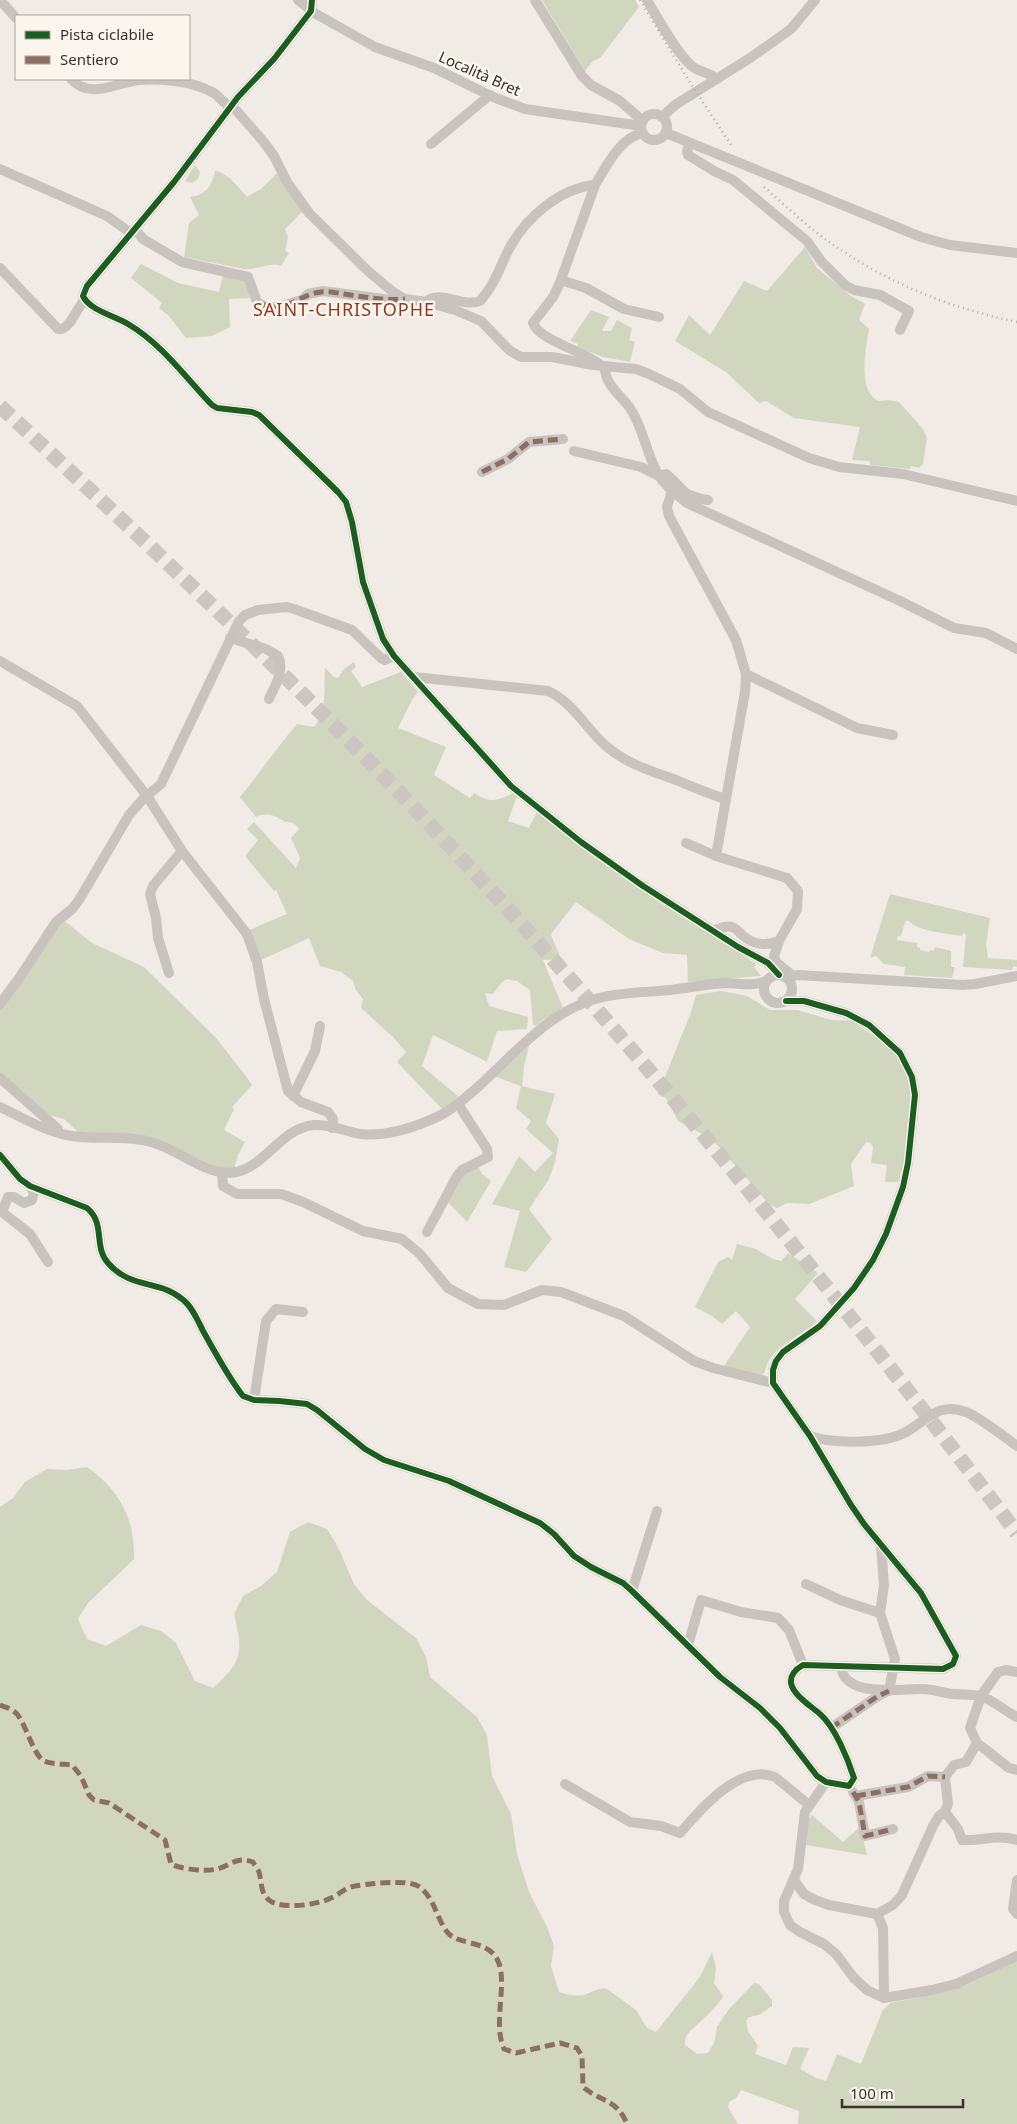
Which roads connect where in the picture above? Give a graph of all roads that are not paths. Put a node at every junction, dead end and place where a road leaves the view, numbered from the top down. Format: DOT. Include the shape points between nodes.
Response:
graph roads {
  1 [pos="0,0"];
  2 [pos="298,0"];
  3 [pos="312,0"];
  4 [pos="535,0"];
  5 [pos="647,0"];
  6 [pos="815,0"];
  7 [pos="314,13"];
  8 [pos="15,17"];
  9 [pos="72,80"];
  10 [pos="138,80"];
  11 [pos="138,80"];
  12 [pos="169,80"];
  13 [pos="169,80"];
  14 [pos="713,82"];
  15 [pos="490,95"];
  16 [pos="230,108"];
  17 [pos="662,117"];
  18 [pos="618,122"];
  19 [pos="642,127"];
  20 [pos="666,133"];
  21 [pos="627,140"];
  22 [pos="689,143"];
  23 [pos="431,144"];
  24 [pos="0,169"];
  25 [pos="595,185"];
  26 [pos="132,232"];
  27 [pos="1017,253"];
  28 [pos="0,268"];
  29 [pos="561,280"];
  30 [pos="405,299"];
  31 [pos="85,300"];
  32 [pos="426,302"];
  33 [pos="659,317"];
  34 [pos="900,330"];
  35 [pos="601,365"];
  36 [pos="563,439"];
  37 [pos="574,451"];
  38 [pos="482,472"];
  39 [pos="659,476"];
  40 [pos="672,491"];
  41 [pos="708,500"];
  42 [pos="1017,501"];
  43 [pos="230,638"];
  44 [pos="1017,649"];
  45 [pos="394,656"];
  46 [pos="0,660"];
  47 [pos="746,674"];
  48 [pos="414,678"];
  49 [pos="269,699"];
  50 [pos="893,735"];
  51 [pos="147,796"];
  52 [pos="726,799"];
  53 [pos="686,843"];
  54 [pos="182,851"];
  55 [pos="716,856"];
  56 [pos="712,931"];
  57 [pos="779,940"];
  58 [pos="759,960"];
  59 [pos="169,973"];
  60 [pos="786,976"];
  61 [pos="1017,976"];
  62 [pos="811,977"];
  63 [pos="767,979"];
  64 [pos="741,986"];
  65 [pos="792,989"];
  66 [pos="767,997"];
  67 [pos="786,1001"];
  68 [pos="804,1001"];
  69 [pos="0,1004"];
  70 [pos="320,1026"];
  71 [pos="0,1078"];
  72 [pos="293,1096"];
  73 [pos="458,1104"];
  74 [pos="0,1107"];
  75 [pos="332,1128"];
  76 [pos="66,1135"];
  77 [pos="0,1155"];
  78 [pos="222,1174"];
  79 [pos="30,1186"];
  80 [pos="428,1232"];
  81 [pos="48,1262"];
  82 [pos="303,1312"];
  83 [pos="773,1382"];
  84 [pos="254,1400"];
  85 [pos="810,1436"];
  86 [pos="1017,1446"];
  87 [pos="658,1511"];
  88 [pos="881,1546"];
  89 [pos="806,1584"];
  90 [pos="632,1591"];
  91 [pos="880,1613"];
  92 [pos="688,1645"];
  93 [pos="802,1664"];
  94 [pos="841,1667"];
  95 [pos="894,1669"];
  96 [pos="1017,1672"];
  97 [pos="889,1691"];
  98 [pos="981,1696"];
  99 [pos="1017,1716"];
  100 [pos="832,1728"];
  101 [pos="977,1743"];
  102 [pos="1017,1770"];
  103 [pos="945,1778"];
  104 [pos="826,1782"];
  105 [pos="566,1784"];
  106 [pos="849,1786"];
  107 [pos="856,1796"];
  108 [pos="809,1805"];
  109 [pos="945,1812"];
  110 [pos="893,1829"];
  111 [pos="1017,1840"];
  112 [pos="794,1880"];
  113 [pos="1017,1880"];
  114 [pos="877,1914"];
  115 [pos="1017,1914"];
  116 [pos="1017,1956"];
  117 [pos="884,1998"];
  1 -- 8 [label="street"];
  2 -- 7 [label="street, Località Bret"];
  3 -- 7 [label="street"];
  4 -- 19 [label="street" via="582,76 591,85 620,101"];
  5 -- 14 [label="street" via="680,52 692,66 709,72"];
  6 -- 14 [label="street" via="791,29"];
  7 -- 15 [label="street, Località Bret" via="375,47 434,68"];
  7 -- 16 [label="street"];
  9 -- 11 [label="street" via="77,86 96,90"];
  10 -- 13 [label="street"];
  12 -- 16 [label="street" via="216,94"];
  14 -- 17 [label="street" via="675,105"];
  15 -- 18 [label="street, Località Bret" via="525,109"];
  15 -- 23 [label="street"];
  16 -- 26 [label="street"];
  16 -- 30 [label="street" via="235,109 263,141 309,213 368,271"];
  17 -- 19 [label="street" via="650,115"];
  17 -- 20 [label="street"];
  18 -- 19 [label="street, Località Bret"];
  18 -- 21 [label="street" via="624,128"];
  19 -- 20 [label="street" via="648,139 656,140"];
  19 -- 21 [label="street"];
  20 -- 22 [label="street"];
  21 -- 25 [label="street"];
  22 -- 27 [label="street" via="921,238"];
  22 -- 34 [label="street" via="688,155 732,180 807,241 820,261 845,285 880,295 909,311"];
  24 -- 26 [label="street" via="107,216"];
  25 -- 29 [label="street"];
  25 -- 32 [label="street" via="566,192 521,229 494,284 480,301 465,303 435,297"];
  26 -- 30 [label="street" via="182,262 248,277 257,302 266,307 278,307 323,291"];
  26 -- 31 [label="street" via="87,286 83,296"];
  28 -- 31 [label="street" via="58,329 68,326"];
  29 -- 33 [label="street" via="586,288 624,308"];
  29 -- 35 [label="street" via="553,297 534,320 534,326 540,333"];
  30 -- 32 [label="street"];
  31 -- 45 [label="street" via="91,307 143,334 212,405 259,415 338,492 351,516 363,582 383,639"];
  32 -- 35 [label="street" via="481,322 509,350 521,357 552,356"];
  35 -- 39 [label="street" via="640,428"];
  35 -- 42 [label="street" via="636,369 670,383 708,412 809,458 839,467 903,474"];
  36 -- 38 [label="street" via="529,442 508,459"];
  37 -- 39 [label="street" via="641,467"];
  39 -- 40 [label="street"];
  39 -- 41 [label="street" via="666,474 684,493"];
  40 -- 44 [label="street" via="687,503 954,628 986,633"];
  40 -- 47 [label="street" via="667,507 669,516 736,640"];
  43 -- 45 [label="street" via="245,615 287,607 352,630 385,660"];
  43 -- 49 [label="street" via="278,656 281,665"];
  43 -- 51 [label="street" via="161,784"];
  45 -- 48 [label="street"];
  46 -- 51 [label="street" via="77,706"];
  47 -- 50 [label="street" via="857,728"];
  47 -- 52 [label="street"];
  48 -- 52 [label="street" via="548,691 563,700 615,754"];
  48 -- 56 [label="street" via="511,786 581,842"];
  51 -- 54 [label="street"];
  51 -- 69 [label="street" via="129,815 79,900 56,922"];
  52 -- 55 [label="street"];
  53 -- 55 [label="street"];
  54 -- 59 [label="street" via="150,894 158,938"];
  54 -- 72 [label="street" via="236,919 253,949 280,1066 288,1091"];
  55 -- 57 [label="street" via="787,878 798,892 797,909"];
  56 -- 57 [label="street" via="731,927 756,944 766,945"];
  56 -- 58 [label="street"];
  57 -- 60 [label="street" via="774,956"];
  58 -- 60 [label="street"];
  58 -- 63 [label="street"];
  60 -- 62 [label="street"];
  60 -- 63 [label="street"];
  60 -- 65 [label="street"];
  61 -- 62 [label="street" via="963,985"];
  62 -- 65 [label="street" via="799,981"];
  63 -- 64 [label="street"];
  63 -- 66 [label="street" via="764,989"];
  64 -- 66 [label="street"];
  64 -- 73 [label="street" via="726,983 625,993 578,1005 531,1038"];
  65 -- 67 [label="street"];
  65 -- 68 [label="street"];
  66 -- 67 [label="street" via="776,1003"];
  67 -- 68 [label="street"];
  68 -- 83 [label="street" via="846,1013 882,1035 900,1052 912,1077 915,1110 903,1187 873,1260 854,1288 820,1326 780,1357 773,1370"];
  70 -- 72 [label="street" via="315,1051"];
  71 -- 76 [label="street"];
  72 -- 75 [label="street" via="328,1112 333,1119"];
  73 -- 75 [label="street" via="442,1114 400,1130 370,1134"];
  73 -- 80 [label="street" via="487,1149 488,1157 462,1170 457,1176"];
  74 -- 76 [label="street" via="33,1124"];
  75 -- 78 [label="street" via="314,1125 298,1130 239,1172"];
  76 -- 78 [label="street" via="156,1143"];
  77 -- 79 [label="street"];
  78 -- 83 [label="street" via="223,1186 237,1194 281,1194 363,1231 402,1239 420,1254 448,1288 478,1304 504,1305 542,1290 562,1292 624,1316 694,1361"];
  79 -- 81 [label="street" via="34,1192 32,1200 24,1203 8,1197 2,1212 30,1234"];
  79 -- 84 [label="street" via="87,1208 95,1215 101,1250 114,1270 133,1281 161,1288 184,1300 240,1392"];
  82 -- 84 [label="street" via="276,1309 266,1321"];
  83 -- 85 [label="street"];
  84 -- 90 [label="street" via="306,1404 384,1460 450,1481 540,1523 574,1556"];
  85 -- 86 [label="street" via="830,1442 892,1438 937,1411 955,1410 966,1412"];
  85 -- 88 [label="street" via="850,1505"];
  87 -- 90 [label="street"];
  88 -- 91 [label="street" via="884,1584"];
  88 -- 95 [label="street" via="921,1593 956,1656 947,1669"];
  89 -- 91 [label="street"];
  90 -- 92 [label="street"];
  91 -- 95 [label="street" via="894,1652"];
  92 -- 93 [label="street" via="701,1600 741,1612 778,1618 790,1630"];
  92 -- 104 [label="street" via="760,1708 780,1728 816,1776"];
  93 -- 94 [label="street"];
  93 -- 100 [label="street" via="791,1676 793,1689"];
  94 -- 95 [label="street"];
  94 -- 97 [label="street" via="845,1676 855,1684"];
  95 -- 97 [label="street"];
  96 -- 98 [label="street" via="998,1672"];
  97 -- 98 [label="street" via="926,1689"];
  97 -- 100 [label="street"];
  98 -- 99 [label="street"];
  98 -- 101 [label="street" via="970,1728"];
  100 -- 106 [label="street" via="852,1771 854,1778"];
  101 -- 102 [label="street" via="1009,1768"];
  101 -- 103 [label="street" via="966,1762 954,1765"];
  103 -- 107 [label="street" via="928,1776 908,1787"];
  103 -- 109 [label="street" via="948,1804"];
  104 -- 106 [label="street"];
  104 -- 108 [label="street"];
  105 -- 108 [label="street" via="630,1822 661,1826 680,1833 726,1786 755,1776 776,1777"];
  106 -- 107 [label="street"];
  107 -- 110 [label="street" via="865,1836"];
  108 -- 112 [label="street"];
  109 -- 111 [label="street" via="962,1840 1000,1836"];
  109 -- 114 [label="street" via="933,1826 902,1895 893,1905"];
  112 -- 114 [label="street" via="804,1894 815,1900"];
  112 -- 117 [label="street" via="784,1901 784,1912 790,1925 830,1949 867,1990"];
  113 -- 115 [label="street" via="1013,1909"];
  114 -- 117 [label="street" via="883,1928"];
  116 -- 117 [label="street" via="956,1984"];
}
